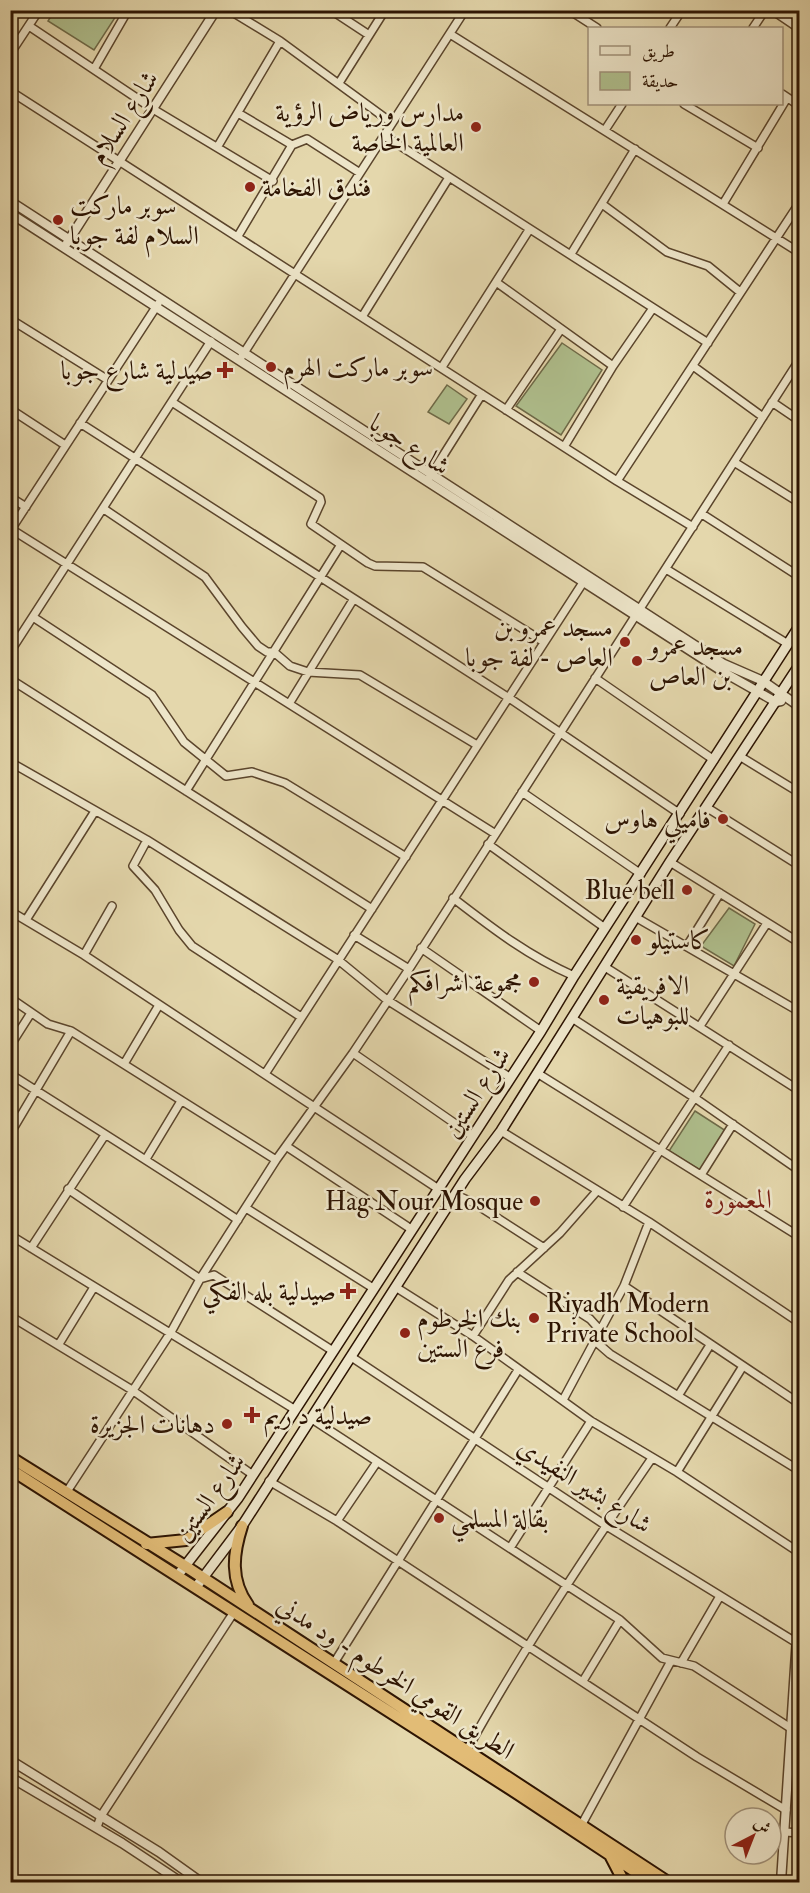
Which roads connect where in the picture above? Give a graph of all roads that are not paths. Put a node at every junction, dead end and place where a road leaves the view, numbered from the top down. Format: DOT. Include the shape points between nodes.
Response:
graph roads {
  1 [pos="39,10"];
  2 [pos="128,10"];
  3 [pos="216,10"];
  4 [pos="229,10"];
  5 [pos="331,10"];
  6 [pos="385,10"];
  7 [pos="465,10"];
  8 [pos="569,10"];
  9 [pos="682,10"];
  10 [pos="765,10"];
  11 [pos="772,10"];
  12 [pos="29,26"];
  13 [pos="595,27"];
  14 [pos="671,27"];
  15 [pos="754,27"];
  16 [pos="800,29"];
  17 [pos="450,34"];
  18 [pos="369,35"];
  19 [pos="280,41"];
  20 [pos="10,54"];
  21 [pos="94,69"];
  22 [pos="339,83"];
  23 [pos="10,91"];
  24 [pos="784,96"];
  25 [pos="621,105"];
  26 [pos="686,105"];
  27 [pos="701,105"];
  28 [pos="780,105"];
  29 [pos="800,106"];
  30 [pos="153,109"];
  31 [pos="696,111"];
  32 [pos="238,114"];
  33 [pos="392,123"];
  34 [pos="605,129"];
  35 [pos="385,136"];
  36 [pos="292,145"];
  37 [pos="218,146"];
  38 [pos="758,148"];
  39 [pos="635,149"];
  40 [pos="119,161"];
  41 [pos="360,173"];
  42 [pos="448,178"];
  43 [pos="273,181"];
  44 [pos="10,201"];
  45 [pos="800,202"];
  46 [pos="602,204"];
  47 [pos="723,204"];
  48 [pos="10,213"];
  49 [pos="529,230"];
  50 [pos="238,236"];
  51 [pos="776,238"];
  52 [pos="67,243"];
  53 [pos="800,253"];
  54 [pos="571,254"];
  55 [pos="294,274"];
  56 [pos="496,282"];
  57 [pos="740,292"];
  58 [pos="159,302"];
  59 [pos="653,308"];
  60 [pos="362,317"];
  61 [pos="10,319"];
  62 [pos="561,329"];
  63 [pos="211,341"];
  64 [pos="708,343"];
  65 [pos="242,356"];
  66 [pos="800,359"];
  67 [pos="613,366"];
  68 [pos="693,366"];
  69 [pos="442,367"];
  70 [pos="108,380"];
  71 [pos="482,394"];
  72 [pos="172,402"];
  73 [pos="772,402"];
  74 [pos="10,409"];
  75 [pos="506,410"];
  76 [pos="763,417"];
  77 [pos="800,421"];
  78 [pos="80,423"];
  79 [pos="65,445"];
  80 [pos="564,447"];
  81 [pos="136,458"];
  82 [pos="734,462"];
  83 [pos="429,477"];
  84 [pos="617,481"];
  85 [pos="10,497"];
  86 [pos="799,503"];
  87 [pos="26,507"];
  88 [pos="104,509"];
  89 [pos="702,514"];
  90 [pos="693,527"];
  91 [pos="11,530"];
  92 [pos="340,546"];
  93 [pos="548,553"];
  94 [pos="67,564"];
  95 [pos="666,569"];
  96 [pos="800,577"];
  97 [pos="320,579"];
  98 [pos="584,581"];
  99 [pos="353,600"];
  100 [pos="638,610"];
  101 [pos="33,617"];
  102 [pos="800,625"];
  103 [pos="544,642"];
  104 [pos="788,644"];
  105 [pos="10,652"];
  106 [pos="274,652"];
  107 [pos="800,664"];
  108 [pos="308,672"];
  109 [pos="595,678"];
  110 [pos="10,679"];
  111 [pos="255,682"];
  112 [pos="760,685"];
  113 [pos="778,697"];
  114 [pos="509,698"];
  115 [pos="289,704"];
  116 [pos="800,707"];
  117 [pos="558,732"];
  118 [pos="477,745"];
  119 [pos="741,757"];
  120 [pos="714,760"];
  121 [pos="205,761"];
  122 [pos="11,763"];
  123 [pos="186,790"];
  124 [pos="522,792"];
  125 [pos="800,794"];
  126 [pos="442,799"];
  127 [pos="706,807"];
  128 [pos="95,811"];
  129 [pos="680,814"];
  130 [pos="494,833"];
  131 [pos="147,840"];
  132 [pos="488,844"];
  133 [pos="406,857"];
  134 [pos="670,862"];
  135 [pos="800,866"];
  136 [pos="641,874"];
  137 [pos="720,893"];
  138 [pos="453,898"];
  139 [pos="112,906"];
  140 [pos="372,909"];
  141 [pos="11,912"];
  142 [pos="637,918"];
  143 [pos="26,920"];
  144 [pos="767,922"];
  145 [pos="606,928"];
  146 [pos="354,935"];
  147 [pos="800,943"];
  148 [pos="687,946"];
  149 [pos="421,948"];
  150 [pos="84,955"];
  151 [pos="337,959"];
  152 [pos="605,967"];
  153 [pos="408,969"];
  154 [pos="734,975"];
  155 [pos="574,976"];
  156 [pos="10,998"];
  157 [pos="387,1000"];
  158 [pos="159,1005"];
  159 [pos="800,1012"];
  160 [pos="31,1013"];
  161 [pos="302,1017"];
  162 [pos="572,1018"];
  163 [pos="700,1026"];
  164 [pos="71,1031"];
  165 [pos="541,1031"];
  166 [pos="729,1045"];
  167 [pos="10,1046"];
  168 [pos="353,1053"];
  169 [pos="124,1065"];
  170 [pos="537,1073"];
  171 [pos="10,1074"];
  172 [pos="265,1074"];
  173 [pos="511,1078"];
  174 [pos="505,1087"];
  175 [pos="37,1091"];
  176 [pos="800,1091"];
  177 [pos="522,1097"];
  178 [pos="695,1098"];
  179 [pos="182,1101"];
  180 [pos="313,1105"];
  181 [pos="493,1105"];
  182 [pos="510,1116"];
  183 [pos="733,1124"];
  184 [pos="501,1131"];
  185 [pos="10,1134"];
  186 [pos="105,1134"];
  187 [pos="473,1136"];
  188 [pos="286,1146"];
  189 [pos="661,1149"];
  190 [pos="146,1159"];
  191 [pos="276,1160"];
  192 [pos="800,1171"];
  193 [pos="701,1175"];
  194 [pos="437,1188"];
  195 [pos="68,1189"];
  196 [pos="597,1191"];
  197 [pos="456,1195"];
  198 [pos="623,1207"];
  199 [pos="246,1208"];
  200 [pos="238,1220"];
  201 [pos="649,1222"];
  202 [pos="411,1229"];
  203 [pos="10,1235"];
  204 [pos="800,1238"];
  205 [pos="31,1248"];
  206 [pos="544,1248"];
  207 [pos="517,1272"];
  208 [pos="200,1279"];
  209 [pos="624,1286"];
  210 [pos="94,1287"];
  211 [pos="373,1288"];
  212 [pos="397,1288"];
  213 [pos="10,1316"];
  214 [pos="800,1323"];
  215 [pos="600,1330"];
  216 [pos="171,1332"];
  217 [pos="473,1336"];
  218 [pos="594,1340"];
  219 [pos="58,1344"];
  220 [pos="710,1345"];
  221 [pos="333,1351"];
  222 [pos="352,1358"];
  223 [pos="743,1366"];
  224 [pos="518,1370"];
  225 [pos="132,1390"];
  226 [pos="678,1396"];
  227 [pos="563,1400"];
  228 [pos="800,1404"];
  229 [pos="294,1409"];
  230 [pos="712,1418"];
  231 [pos="312,1419"];
  232 [pos="591,1420"];
  233 [pos="475,1437"];
  234 [pos="10,1457"];
  235 [pos="652,1458"];
  236 [pos="377,1462"];
  237 [pos="10,1468"];
  238 [pos="800,1471"];
  239 [pos="677,1472"];
  240 [pos="250,1479"];
  241 [pos="269,1481"];
  242 [pos="550,1487"];
  243 [pos="66,1492"];
  244 [pos="263,1492"];
  245 [pos="238,1498"];
  246 [pos="435,1501"];
  247 [pos="254,1507"];
  248 [pos="227,1512"];
  249 [pos="337,1521"];
  250 [pos="605,1525"];
  251 [pos="242,1526"];
  252 [pos="144,1548"];
  253 [pos="510,1548"];
  254 [pos="800,1553"];
  255 [pos="396,1560"];
  256 [pos="182,1571"];
  257 [pos="199,1582"];
  258 [pos="567,1585"];
  259 [pos="800,1591"];
  260 [pos="720,1596"];
  261 [pos="799,1606"];
  262 [pos="252,1610"];
  263 [pos="234,1612"];
  264 [pos="620,1620"];
  265 [pos="797,1642"];
  266 [pos="529,1647"];
  267 [pos="671,1661"];
  268 [pos="681,1663"];
  269 [pos="798,1663"];
  270 [pos="334,1664"];
  271 [pos="583,1681"];
  272 [pos="639,1718"];
  273 [pos="794,1734"];
  274 [pos="467,1750"];
  275 [pos="14,1762"];
  276 [pos="11,1777"];
  277 [pos="786,1810"];
  278 [pos="101,1816"];
  279 [pos="582,1824"];
  280 [pos="97,1827"];
  281 [pos="785,1832"];
  282 [pos="800,1833"];
  283 [pos="607,1852"];
  284 [pos="181,1882"];
  285 [pos="201,1882"];
  286 [pos="624,1882"];
  287 [pos="651,1882"];
  288 [pos="668,1882"];
  289 [pos="781,1882"];
  1 -- 12 [label="street"];
  2 -- 21 [label="street"];
  3 -- 30 [label="street, شارع السلام"];
  4 -- 19 [label="street"];
  5 -- 18 [label="street"];
  6 -- 18 [label="street"];
  7 -- 17 [label="street"];
  8 -- 13 [label="street"];
  9 -- 14 [label="street"];
  10 -- 15 [label="street"];
  11 -- 16 [label="street"];
  12 -- 20 [label="street"];
  12 -- 21 [label="street"];
  17 -- 33 [label="street"];
  17 -- 34 [label="street"];
  18 -- 22 [label="street"];
  19 -- 22 [label="street"];
  19 -- 32 [label="street"];
  21 -- 30 [label="street"];
  22 -- 33 [label="street"];
  23 -- 40 [label="street"];
  24 -- 29 [label="street"];
  25 -- 34 [label="street"];
  26 -- 31 [label="street"];
  27 -- 31 [label="street"];
  28 -- 38 [label="street"];
  30 -- 37 [label="street"];
  30 -- 40 [label="street, شارع السلام"];
  31 -- 38 [label="street"];
  32 -- 36 [label="street"];
  32 -- 37 [label="street"];
  33 -- 35 [label="street"];
  34 -- 39 [label="street"];
  35 -- 41 [label="street"];
  35 -- 42 [label="street"];
  36 -- 41 [label="street" via="307,139"];
  36 -- 43 [label="street"];
  37 -- 43 [label="street"];
  38 -- 47 [label="street"];
  39 -- 46 [label="street"];
  39 -- 47 [label="street"];
  40 -- 50 [label="street"];
  40 -- 52 [label="street, شارع السلام"];
  41 -- 55 [label="street"];
  42 -- 49 [label="street"];
  42 -- 60 [label="street"];
  43 -- 50 [label="street"];
  44 -- 52 [label="street, شارع جوبا"];
  45 -- 51 [label="street"];
  46 -- 54 [label="street"];
  46 -- 57 [label="street" via="667,252 708,266"];
  47 -- 51 [label="street"];
  48 -- 52 [label="street, شارع جوبا"];
  49 -- 54 [label="street"];
  49 -- 56 [label="street"];
  50 -- 55 [label="street"];
  51 -- 53 [label="street"];
  51 -- 57 [label="street"];
  52 -- 58 [label="street, شارع جوبا"];
  54 -- 59 [label="street"];
  55 -- 60 [label="street"];
  55 -- 65 [label="street"];
  56 -- 62 [label="street"];
  56 -- 69 [label="street"];
  57 -- 64 [label="street"];
  58 -- 63 [label="street, شارع جوبا"];
  58 -- 65 [label="street, شارع جوبا"];
  58 -- 70 [label="street"];
  59 -- 64 [label="street"];
  59 -- 67 [label="street"];
  60 -- 69 [label="street"];
  61 -- 70 [label="street"];
  62 -- 67 [label="street"];
  62 -- 75 [label="street"];
  63 -- 65 [label="street, شارع جوبا"];
  63 -- 72 [label="street"];
  64 -- 68 [label="street"];
  65 -- 83 [label="street, شارع جوبا"];
  66 -- 73 [label="street"];
  67 -- 80 [label="street"];
  68 -- 76 [label="street"];
  68 -- 84 [label="street"];
  69 -- 71 [label="street"];
  70 -- 78 [label="street"];
  71 -- 75 [label="street"];
  71 -- 83 [label="street"];
  72 -- 81 [label="street"];
  72 -- 92 [label="street" via="320,498 311,524"];
  73 -- 76 [label="street"];
  73 -- 77 [label="street"];
  74 -- 79 [label="street"];
  75 -- 80 [label="street"];
  76 -- 82 [label="street"];
  78 -- 79 [label="street"];
  78 -- 81 [label="street"];
  79 -- 87 [label="street"];
  80 -- 84 [label="street"];
  81 -- 88 [label="street"];
  81 -- 97 [label="street"];
  82 -- 86 [label="street"];
  82 -- 89 [label="street"];
  83 -- 93 [label="street, شارع جوبا"];
  84 -- 90 [label="street"];
  85 -- 87 [label="street"];
  87 -- 91 [label="street"];
  88 -- 94 [label="street"];
  88 -- 106 [label="street" via="194,567 258,646"];
  89 -- 90 [label="street"];
  89 -- 96 [label="street"];
  90 -- 95 [label="street"];
  91 -- 94 [label="street"];
  92 -- 97 [label="street"];
  92 -- 103 [label="street" via="375,566 420,565"];
  93 -- 98 [label="street, شارع جوبا"];
  93 -- 100 [label="street, شارع جوبا"];
  94 -- 101 [label="street"];
  94 -- 111 [label="street"];
  95 -- 100 [label="street"];
  95 -- 104 [label="street"];
  97 -- 99 [label="street"];
  97 -- 106 [label="street"];
  98 -- 100 [label="street, شارع جوبا"];
  98 -- 103 [label="street"];
  99 -- 108 [label="street"];
  99 -- 114 [label="street"];
  100 -- 109 [label="street"];
  100 -- 112 [label="street, شارع جوبا"];
  101 -- 105 [label="street"];
  101 -- 121 [label="street" via="152,695 184,742"];
  102 -- 104 [label="main road, شارع الستين"];
  103 -- 114 [label="street"];
  104 -- 112 [label="main road, شارع الستين"];
  106 -- 108 [label="street" via="290,666"];
  106 -- 111 [label="street"];
  107 -- 113 [label="main road, شارع الستين"];
  108 -- 115 [label="street"];
  108 -- 118 [label="street" via="360,675"];
  109 -- 117 [label="street"];
  109 -- 120 [label="street"];
  110 -- 123 [label="street"];
  111 -- 115 [label="street"];
  111 -- 121 [label="street"];
  112 -- 113 [label="street, شارع جوبا"];
  112 -- 120 [label="main road, شارع الستين"];
  113 -- 116 [label="street"];
  113 -- 119 [label="main road, شارع الستين"];
  114 -- 117 [label="street"];
  114 -- 118 [label="street"];
  115 -- 126 [label="street"];
  117 -- 124 [label="street"];
  117 -- 129 [label="street"];
  118 -- 126 [label="street"];
  119 -- 125 [label="street"];
  119 -- 127 [label="main road, شارع الستين"];
  120 -- 129 [label="main road, شارع الستين"];
  121 -- 123 [label="street"];
  121 -- 133 [label="street" via="226,776 252,772 285,783"];
  122 -- 128 [label="street"];
  123 -- 140 [label="street"];
  124 -- 130 [label="street"];
  124 -- 136 [label="street"];
  126 -- 130 [label="street"];
  126 -- 133 [label="street"];
  127 -- 134 [label="main road, شارع الستين"];
  127 -- 135 [label="street"];
  128 -- 131 [label="street"];
  128 -- 143 [label="street"];
  129 -- 136 [label="main road, شارع الستين"];
  130 -- 132 [label="street"];
  131 -- 151 [label="street"];
  131 -- 161 [label="street" via="134,866 155,890 185,939"];
  132 -- 138 [label="street"];
  132 -- 145 [label="street"];
  133 -- 140 [label="street"];
  134 -- 137 [label="street"];
  134 -- 142 [label="main road, شارع الستين"];
  136 -- 145 [label="main road, شارع الستين"];
  137 -- 144 [label="street"];
  137 -- 148 [label="street"];
  138 -- 149 [label="street"];
  138 -- 155 [label="street" via="512,944"];
  139 -- 150 [label="street"];
  140 -- 146 [label="street"];
  141 -- 143 [label="street"];
  142 -- 148 [label="street"];
  142 -- 152 [label="main road, شارع الستين"];
  143 -- 150 [label="street"];
  144 -- 147 [label="street"];
  144 -- 154 [label="street"];
  145 -- 155 [label="main road, شارع الستين"];
  146 -- 151 [label="street"];
  146 -- 153 [label="street"];
  148 -- 154 [label="street"];
  149 -- 153 [label="street"];
  149 -- 165 [label="street"];
  150 -- 158 [label="street"];
  151 -- 157 [label="street"];
  151 -- 161 [label="street"];
  152 -- 162 [label="main road, شارع الستين"];
  152 -- 163 [label="street"];
  153 -- 157 [label="street"];
  154 -- 159 [label="street"];
  154 -- 163 [label="street"];
  155 -- 165 [label="main road, شارع الستين"];
  156 -- 160 [label="street"];
  157 -- 168 [label="street"];
  157 -- 173 [label="street"];
  158 -- 169 [label="street"];
  158 -- 172 [label="street"];
  160 -- 164 [label="street" via="48,1024"];
  160 -- 167 [label="street"];
  161 -- 172 [label="street"];
  162 -- 170 [label="main road, شارع الستين"];
  162 -- 178 [label="street"];
  163 -- 166 [label="street"];
  164 -- 169 [label="street"];
  164 -- 175 [label="street"];
  165 -- 173 [label="main road, شارع الستين"];
  166 -- 176 [label="street"];
  166 -- 178 [label="street"];
  168 -- 180 [label="street"];
  168 -- 187 [label="street"];
  169 -- 179 [label="street"];
  170 -- 177 [label="main road, شارع الستين"];
  170 -- 189 [label="street"];
  171 -- 175 [label="street"];
  172 -- 180 [label="street"];
  173 -- 174 [label="main road, شارع الستين"];
  174 -- 177 [label="main road"];
  174 -- 181 [label="main road, شارع الستين"];
  175 -- 185 [label="street"];
  175 -- 186 [label="street"];
  177 -- 182 [label="main road, شارع الستين"];
  178 -- 183 [label="street"];
  178 -- 189 [label="street"];
  179 -- 190 [label="street"];
  179 -- 191 [label="street"];
  180 -- 188 [label="street"];
  180 -- 194 [label="street"];
  181 -- 182 [label="main road"];
  181 -- 187 [label="main road, شارع الستين"];
  182 -- 184 [label="main road, شارع الستين"];
  183 -- 192 [label="street"];
  183 -- 193 [label="street"];
  184 -- 196 [label="street"];
  184 -- 197 [label="main road, شارع الستين"];
  186 -- 190 [label="street"];
  186 -- 195 [label="street"];
  187 -- 194 [label="main road, شارع الستين"];
  188 -- 191 [label="street"];
  188 -- 202 [label="street"];
  189 -- 193 [label="street"];
  189 -- 198 [label="street"];
  190 -- 200 [label="street"];
  191 -- 199 [label="street"];
  193 -- 204 [label="street"];
  194 -- 202 [label="main road, شارع الستين"];
  195 -- 205 [label="street"];
  195 -- 208 [label="street"];
  196 -- 198 [label="street"];
  196 -- 206 [label="street"];
  197 -- 206 [label="street"];
  197 -- 212 [label="main road, شارع الستين"];
  198 -- 201 [label="street"];
  199 -- 200 [label="street"];
  199 -- 211 [label="street"];
  200 -- 208 [label="street"];
  201 -- 209 [label="street"];
  201 -- 214 [label="street"];
  202 -- 211 [label="main road, شارع الستين"];
  203 -- 205 [label="street"];
  205 -- 210 [label="street"];
  206 -- 207 [label="street"];
  207 -- 215 [label="street" via="590,1319"];
  207 -- 217 [label="street" via="505,1284"];
  208 -- 216 [label="street"];
  208 -- 221 [label="street" via="214,1275"];
  209 -- 215 [label="street"];
  209 -- 220 [label="street"];
  210 -- 216 [label="street"];
  210 -- 219 [label="street"];
  211 -- 221 [label="main road, شارع الستين"];
  212 -- 217 [label="street"];
  212 -- 222 [label="main road, شارع الستين"];
  213 -- 219 [label="street"];
  215 -- 218 [label="street"];
  216 -- 225 [label="street"];
  216 -- 229 [label="street"];
  217 -- 224 [label="street"];
  218 -- 226 [label="street"];
  218 -- 227 [label="street"];
  219 -- 225 [label="street"];
  220 -- 223 [label="street"];
  220 -- 226 [label="street"];
  221 -- 229 [label="main road, شارع الستين"];
  222 -- 231 [label="main road, شارع الستين"];
  222 -- 233 [label="street, شارع بشير النفيدي"];
  223 -- 228 [label="street"];
  223 -- 230 [label="street"];
  224 -- 227 [label="street"];
  224 -- 233 [label="street"];
  225 -- 240 [label="street"];
  225 -- 243 [label="street"];
  226 -- 230 [label="street"];
  227 -- 232 [label="street"];
  229 -- 240 [label="main road, شارع الستين"];
  230 -- 238 [label="street"];
  230 -- 239 [label="street"];
  231 -- 236 [label="street"];
  231 -- 241 [label="main road, شارع الستين"];
  232 -- 235 [label="street"];
  232 -- 242 [label="street"];
  233 -- 242 [label="street, شارع بشير النفيدي"];
  233 -- 246 [label="street"];
  234 -- 243 [label="highway"];
  235 -- 239 [label="street"];
  235 -- 250 [label="street"];
  236 -- 246 [label="street"];
  236 -- 249 [label="street"];
  237 -- 252 [label="highway"];
  239 -- 254 [label="street"];
  240 -- 244 [label="main road"];
  240 -- 245 [label="main road, شارع الستين"];
  241 -- 244 [label="main road, شارع الستين"];
  241 -- 249 [label="street"];
  242 -- 250 [label="street, شارع بشير النفيدي"];
  242 -- 253 [label="street"];
  243 -- 252 [label="highway"];
  244 -- 247 [label="main road, شارع الستين"];
  245 -- 247 [label="main road"];
  245 -- 248 [label="main road, شارع الستين"];
  246 -- 253 [label="street"];
  246 -- 255 [label="street"];
  247 -- 251 [label="main road, شارع الستين"];
  248 -- 252 [label="highway" via="186,1540"];
  248 -- 256 [label="main road, شارع الستين"];
  249 -- 255 [label="street"];
  250 -- 258 [label="street"];
  250 -- 260 [label="street, شارع بشير النفيدي"];
  251 -- 257 [label="main road, شارع الستين"];
  251 -- 262 [label="highway" via="234,1568 241,1592"];
  252 -- 256 [label="highway, الطريق القومي الخرطوم - ود مدني"];
  253 -- 258 [label="street"];
  255 -- 266 [label="street"];
  255 -- 270 [label="street"];
  256 -- 257 [label="highway, الطريق القومي الخرطوم - ود مدني"];
  257 -- 262 [label="highway, الطريق القومي الخرطوم - ود مدني"];
  257 -- 263 [label="highway, الطريق القومي الخرطوم - ود مدني"];
  258 -- 264 [label="street"];
  258 -- 266 [label="street"];
  259 -- 261 [label="street"];
  260 -- 265 [label="street, شارع بشير النفيدي"];
  260 -- 268 [label="street"];
  261 -- 265 [label="street"];
  262 -- 270 [label="highway, الطريق القومي الخرطوم - ود مدني"];
  263 -- 278 [label="street"];
  263 -- 283 [label="highway, الطريق القومي الخرطوم - ود مدني"];
  264 -- 267 [label="street" via="651,1649"];
  264 -- 271 [label="street"];
  265 -- 269 [label="street"];
  266 -- 271 [label="street"];
  266 -- 274 [label="street"];
  267 -- 268 [label="street"];
  267 -- 272 [label="street"];
  268 -- 273 [label="street" via="694,1666"];
  269 -- 273 [label="street"];
  270 -- 274 [label="highway, الطريق القومي الخرطوم - ود مدني"];
  271 -- 272 [label="street"];
  272 -- 277 [label="street"];
  272 -- 279 [label="street"];
  273 -- 277 [label="street"];
  274 -- 279 [label="highway, الطريق القومي الخرطوم - ود مدني"];
  275 -- 276 [label="street"];
  275 -- 278 [label="street"];
  276 -- 280 [label="street"];
  277 -- 281 [label="street"];
  278 -- 280 [label="street"];
  278 -- 285 [label="street"];
  279 -- 288 [label="highway, الطريق القومي الخرطوم - ود مدني"];
  280 -- 284 [label="street"];
  281 -- 282 [label="street"];
  281 -- 289 [label="street"];
  283 -- 286 [label="highway"];
  283 -- 287 [label="highway, الطريق القومي الخرطوم - ود مدني"];
}
